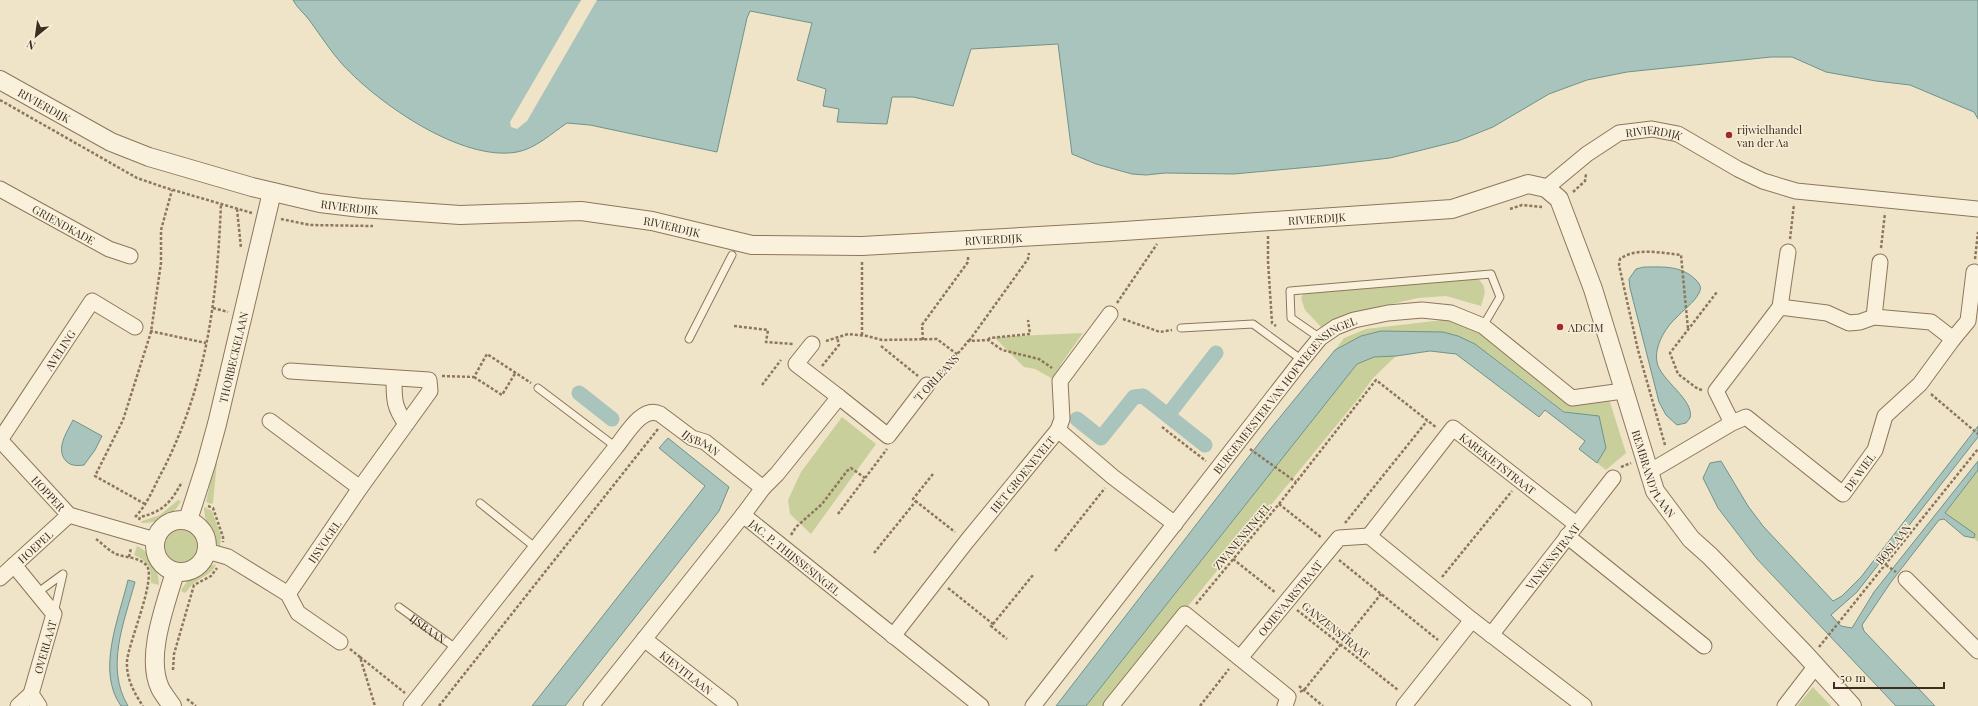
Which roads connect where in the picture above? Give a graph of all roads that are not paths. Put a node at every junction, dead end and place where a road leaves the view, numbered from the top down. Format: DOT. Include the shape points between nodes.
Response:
graph roads {
  1 [pos="0,80"];
  2 [pos="0,190"];
  3 [pos="272,192"];
  4 [pos="1553,193"];
  5 [pos="1978,209"];
  6 [pos="1788,252"];
  7 [pos="732,255"];
  8 [pos="130,256"];
  9 [pos="1880,262"];
  10 [pos="1974,272"];
  11 [pos="1780,307"];
  12 [pos="1110,314"];
  13 [pos="1874,316"];
  14 [pos="1483,326"];
  15 [pos="134,327"];
  16 [pos="1181,328"];
  17 [pos="1320,338"];
  18 [pos="689,339"];
  19 [pos="1952,339"];
  20 [pos="818,343"];
  21 [pos="1302,360"];
  22 [pos="290,371"];
  23 [pos="394,379"];
  24 [pos="929,385"];
  25 [pos="538,388"];
  26 [pos="1624,391"];
  27 [pos="839,397"];
  28 [pos="270,421"];
  29 [pos="1732,423"];
  30 [pos="406,424"];
  31 [pos="1058,430"];
  32 [pos="0,440"];
  33 [pos="616,447"];
  34 [pos="1647,465"];
  35 [pos="1613,478"];
  36 [pos="360,488"];
  37 [pos="763,488"];
  38 [pos="480,503"];
  39 [pos="69,515"];
  40 [pos="743,515"];
  41 [pos="188,520"];
  42 [pos="1176,524"];
  43 [pos="1576,524"];
  44 [pos="1369,536"];
  45 [pos="1567,536"];
  46 [pos="155,540"];
  47 [pos="536,548"];
  48 [pos="214,553"];
  49 [pos="14,565"];
  50 [pos="175,572"];
  51 [pos="0,578"];
  52 [pos="1906,579"];
  53 [pos="37,593"];
  54 [pos="288,594"];
  55 [pos="399,607"];
  56 [pos="54,614"];
  57 [pos="1472,620"];
  58 [pos="1491,635"];
  59 [pos="894,636"];
  60 [pos="644,639"];
  61 [pos="340,642"];
  62 [pos="1704,646"];
  63 [pos="457,649"];
  64 [pos="1978,651"];
  65 [pos="1240,658"];
  66 [pos="1815,667"];
  67 [pos="35,700"];
  68 [pos="178,701"];
  69 [pos="1287,702"];
  70 [pos="1406,703"];
  71 [pos="410,704"];
  72 [pos="18,706"];
  73 [pos="591,706"];
  74 [pos="730,706"];
  75 [pos="982,706"];
  76 [pos="1033,706"];
  77 [pos="1111,706"];
  78 [pos="1584,706"];
  79 [pos="1785,706"];
  80 [pos="1852,706"];
  1 -- 3 [label="street, RIVIERDIJK" via="117,144 149,157"];
  2 -- 8 [label="street, GRIENDKADE" via="109,249"];
  3 -- 4 [label="street, RIVIERDIJK" via="320,203 360,208 452,214 582,211 652,221 752,245 862,246 1452,209 1528,184"];
  3 -- 41 [label="street, THORBECKELAAN" via="216,424"];
  4 -- 5 [label="street, RIVIERDIJK" via="1586,154 1619,133 1652,129 1678,134 1738,169 1796,192"];
  4 -- 26 [label="street, REMBRANDTLAAN" via="1593,289"];
  6 -- 11 [label="street"];
  7 -- 18 [label="lane"];
  9 -- 13 [label="street"];
  10 -- 19 [label="street, DE WIEL" via="1968,321"];
  11 -- 13 [label="street" via="1827,313 1849,322 1860,322"];
  11 -- 29 [label="street" via="1716,392"];
  12 -- 31 [label="street" via="1060,381 1062,419"];
  13 -- 19 [label="street" via="1930,322"];
  14 -- 17 [label="street, BURGEMEESTER VAN HOFWEGENSINGEL" via="1451,313 1422,310 1354,320 1336,327"];
  14 -- 17 [label="lane" via="1500,297 1491,274 1290,291 1291,318"];
  14 -- 26 [label="street, BURGEMEESTER VAN HOFWEGENSINGEL" via="1572,398"];
  15 -- 32 [label="street, AVELING" via="92,301"];
  16 -- 21 [label="lane" via="1253,324"];
  17 -- 21 [label="street, BURGEMEESTER VAN HOFWEGENSINGEL"];
  19 -- 29 [label="street, DE WIEL" via="1920,384 1885,416 1875,450 1843,494 1746,417"];
  20 -- 27 [label="street" via="796,364"];
  21 -- 42 [label="street, BURGEMEESTER VAN HOFWEGENSINGEL"];
  22 -- 23 [label="street"];
  23 -- 30 [label="street" via="394,401"];
  23 -- 30 [label="street, IJSVOGEL" via="429,380 430,391"];
  24 -- 27 [label="street, 'T ORLEANS" via="888,436"];
  25 -- 33 [label="lane"];
  26 -- 34 [label="street, REMBRANDTLAAN"];
  27 -- 37 [label="street"];
  28 -- 36 [label="street"];
  29 -- 34 [label="street, DE WIEL" via="1669,461"];
  30 -- 36 [label="street, IJSVOGEL"];
  31 -- 42 [label="street, HET GROENEVELT"];
  31 -- 59 [label="street, HET GROENEVELT" via="967,541"];
  32 -- 39 [label="street, HOPPER"];
  33 -- 37 [label="street, IJSBAAN" via="642,416 654,411 692,438 705,442"];
  33 -- 47 [label="street, IJSBAAN"];
  34 -- 66 [label="street, REMBRANDTLAAN" via="1655,491 1690,539 1710,556"];
  35 -- 43 [label="street, VINKENSTRAAT"];
  36 -- 54 [label="street, IJSVOGEL"];
  37 -- 40 [label="street"];
  38 -- 47 [label="lane"];
  39 -- 46 [label="street, HOPPER"];
  39 -- 49 [label="street, HOEPEL"];
  40 -- 59 [label="street, JAC. P. THIJSSESINGEL"];
  40 -- 60 [label="street, JAC. P. THIJSSESINGEL"];
  41 -- 46 [label="street" via="167,523 157,533"];
  41 -- 48 [label="street" via="203,532 207,545"];
  42 -- 76 [label="street, BURGEMEESTER VAN HOFWEGENSINGEL"];
  43 -- 44 [label="street, KAREKIETSTRAAT" via="1453,428"];
  43 -- 45 [label="street, VINKENSTRAAT"];
  44 -- 57 [label="street"];
  44 -- 65 [label="street, OOIEVAARSTRAAT" via="1339,538"];
  45 -- 58 [label="street, VINKENSTRAAT"];
  45 -- 62 [label="street"];
  46 -- 50 [label="street" via="154,550 158,560 165,568"];
  47 -- 63 [label="street, IJSBAAN"];
  48 -- 50 [label="street" via="193,570"];
  48 -- 54 [label="street" via="228,556"];
  49 -- 51 [label="street, HOEPEL"];
  49 -- 53 [label="street, OVERLAAT"];
  50 -- 68 [label="street" via="154,657 160,688"];
  52 -- 64 [label="street"];
  53 -- 56 [label="street, OVERLAAT"];
  53 -- 56 [label="lane" via="63,574"];
  54 -- 61 [label="street" via="298,613"];
  55 -- 63 [label="lane, IJSBAAN"];
  56 -- 67 [label="street, OVERLAAT"];
  57 -- 58 [label="street"];
  57 -- 70 [label="street"];
  58 -- 78 [label="street"];
  59 -- 75 [label="street, JAC. P. THIJSSESINGEL"];
  60 -- 73 [label="street, JAC. P. THIJSSESINGEL"];
  60 -- 74 [label="street, KIEVITLAAN"];
  63 -- 71 [label="street, IJSBAAN"];
  65 -- 69 [label="street"];
  65 -- 77 [label="street" via="1185,614"];
  66 -- 79 [label="street"];
  66 -- 80 [label="street, REMBRANDTLAAN"];
  67 -- 72 [label="street, OVERLAAT"];
}
